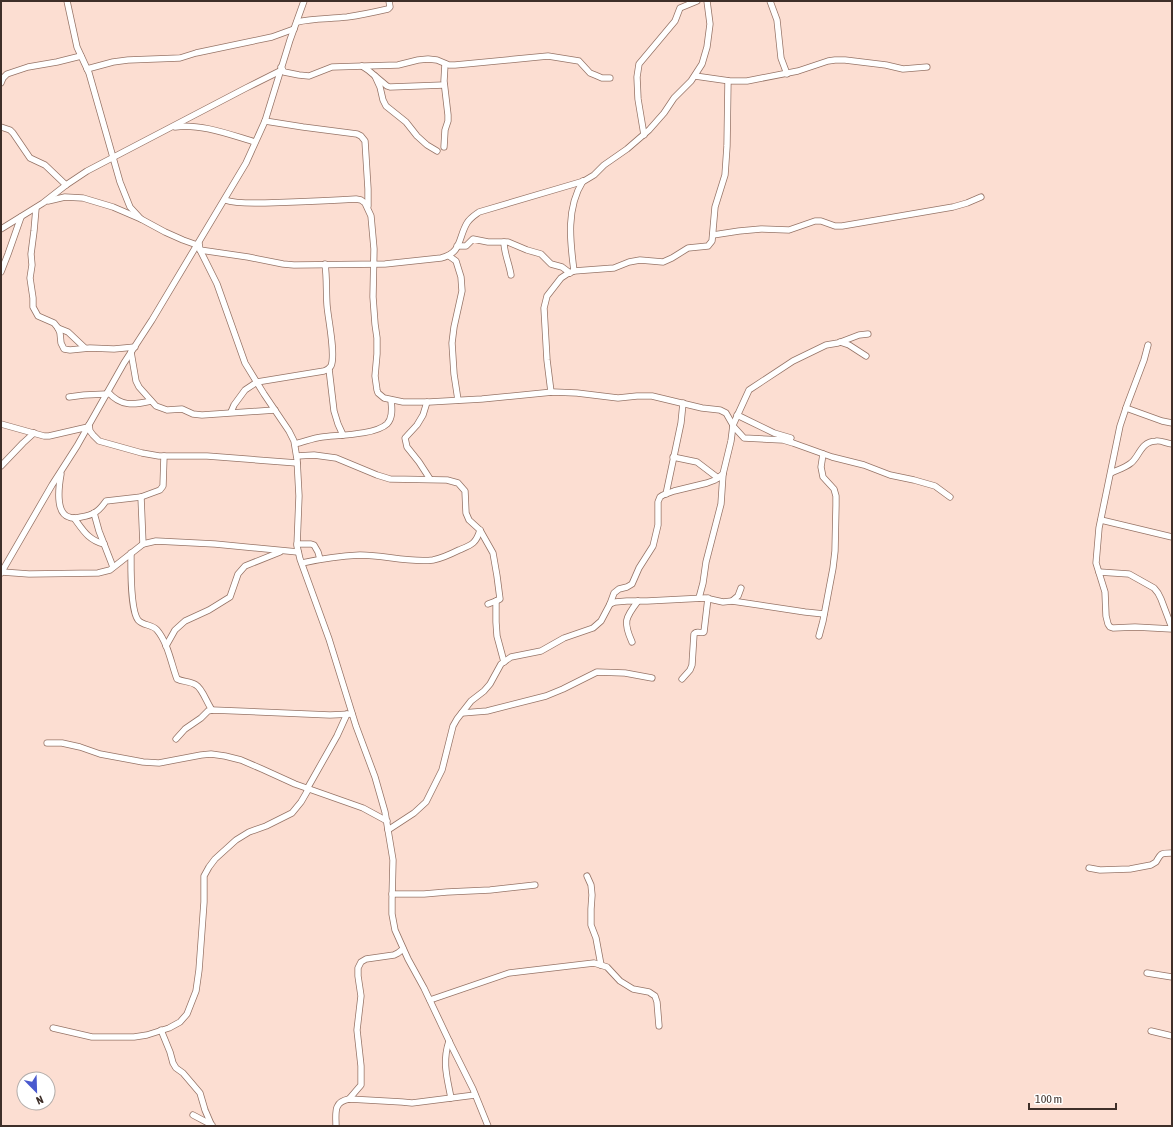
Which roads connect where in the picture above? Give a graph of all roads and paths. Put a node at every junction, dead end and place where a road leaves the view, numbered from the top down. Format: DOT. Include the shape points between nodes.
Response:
graph roads {
  1 [pos="67,1"];
  2 [pos="304,1"];
  3 [pos="389,1"];
  4 [pos="697,1"];
  5 [pos="707,1"];
  6 [pos="770,1"];
  7 [pos="297,22"];
  8 [pos="294,29"];
  9 [pos="81,56"];
  10 [pos="445,64"];
  11 [pos="362,66"];
  12 [pos="927,67"];
  13 [pos="88,69"];
  14 [pos="281,69"];
  15 [pos="787,74"];
  16 [pos="375,76"];
  17 [pos="695,76"];
  18 [pos="610,78"];
  19 [pos="2,79"];
  20 [pos="728,81"];
  21 [pos="444,85"];
  22 [pos="265,120"];
  23 [pos="1,127"];
  24 [pos="168,128"];
  25 [pos="644,135"];
  26 [pos="255,142"];
  27 [pos="444,147"];
  28 [pos="437,151"];
  29 [pos="112,158"];
  30 [pos="583,181"];
  31 [pos="66,185"];
  32 [pos="981,197"];
  33 [pos="225,200"];
  34 [pos="43,203"];
  35 [pos="36,208"];
  36 [pos="368,208"];
  37 [pos="21,216"];
  38 [pos="142,219"];
  39 [pos="1,229"];
  40 [pos="713,235"];
  41 [pos="504,242"];
  42 [pos="199,246"];
  43 [pos="457,246"];
  44 [pos="449,256"];
  45 [pos="325,264"];
  46 [pos="374,264"];
  47 [pos="1,272"];
  48 [pos="572,272"];
  49 [pos="511,274"];
  50 [pos="58,328"];
  51 [pos="868,334"];
  52 [pos="840,342"];
  53 [pos="1148,345"];
  54 [pos="134,347"];
  55 [pos="85,348"];
  56 [pos="131,352"];
  57 [pos="866,356"];
  58 [pos="329,369"];
  59 [pos="257,382"];
  60 [pos="551,392"];
  61 [pos="107,393"];
  62 [pos="69,397"];
  63 [pos="391,400"];
  64 [pos="458,400"];
  65 [pos="151,401"];
  66 [pos="427,402"];
  67 [pos="683,403"];
  68 [pos="1126,408"];
  69 [pos="276,410"];
  70 [pos="231,412"];
  71 [pos="737,416"];
  72 [pos="1172,422"];
  73 [pos="1,424"];
  74 [pos="733,425"];
  75 [pos="89,426"];
  76 [pos="34,433"];
  77 [pos="343,435"];
  78 [pos="295,444"];
  79 [pos="1172,444"];
  80 [pos="810,449"];
  81 [pos="823,454"];
  82 [pos="164,456"];
  83 [pos="297,456"];
  84 [pos="673,458"];
  85 [pos="297,463"];
  86 [pos="1,466"];
  87 [pos="62,470"];
  88 [pos="1111,473"];
  89 [pos="723,474"];
  90 [pos="718,478"];
  91 [pos="430,479"];
  92 [pos="666,494"];
  93 [pos="141,497"];
  94 [pos="950,497"];
  95 [pos="94,513"];
  96 [pos="74,518"];
  97 [pos="1101,520"];
  98 [pos="480,530"];
  99 [pos="1172,536"];
  100 [pos="104,544"];
  101 [pos="142,544"];
  102 [pos="297,544"];
  103 [pos="282,551"];
  104 [pos="131,552"];
  105 [pos="298,552"];
  106 [pos="320,560"];
  107 [pos="302,563"];
  108 [pos="113,567"];
  109 [pos="1099,572"];
  110 [pos="1,573"];
  111 [pos="741,588"];
  112 [pos="699,598"];
  113 [pos="708,598"];
  114 [pos="496,601"];
  115 [pos="638,601"];
  116 [pos="732,601"];
  117 [pos="488,604"];
  118 [pos="610,604"];
  119 [pos="824,614"];
  120 [pos="1172,629"];
  121 [pos="819,636"];
  122 [pos="632,642"];
  123 [pos="166,646"];
  124 [pos="504,662"];
  125 [pos="652,678"];
  126 [pos="682,679"];
  127 [pos="212,710"];
  128 [pos="462,713"];
  129 [pos="350,714"];
  130 [pos="176,739"];
  131 [pos="47,744"];
  132 [pos="308,789"];
  133 [pos="387,821"];
  134 [pos="388,830"];
  135 [pos="1172,853"];
  136 [pos="1089,868"];
  137 [pos="587,876"];
  138 [pos="534,885"];
  139 [pos="392,894"];
  140 [pos="403,949"];
  141 [pos="601,964"];
  142 [pos="1147,973"];
  143 [pos="1172,977"];
  144 [pos="430,1000"];
  145 [pos="659,1026"];
  146 [pos="52,1028"];
  147 [pos="161,1030"];
  148 [pos="1151,1031"];
  149 [pos="1172,1036"];
  150 [pos="449,1041"];
  151 [pos="475,1095"];
  152 [pos="451,1098"];
  153 [pos="349,1099"];
  154 [pos="193,1115"];
  155 [pos="212,1125"];
  156 [pos="336,1126"];
  157 [pos="488,1126"];
  1 -- 9 [label="street"];
  2 -- 7 [label="street"];
  3 -- 7 [label="street" via="388,9 347,17"];
  4 -- 25 [label="street" via="680,8 675,21 638,64 638,99"];
  5 -- 17 [label="street" via="710,24 707,47"];
  6 -- 15 [label="street" via="777,20 781,58"];
  7 -- 8 [label="street"];
  8 -- 13 [label="street" via="272,37 180,58 128,60"];
  8 -- 14 [label="street"];
  9 -- 13 [label="street"];
  9 -- 19 [label="street" via="28,67 7,74"];
  10 -- 11 [label="street" via="428,59"];
  10 -- 18 [label="street" via="548,56 579,61 590,73"];
  10 -- 21 [label="street"];
  11 -- 14 [label="street" via="329,68 309,76 284,72"];
  11 -- 16 [label="street"];
  12 -- 15 [label="street" via="903,69 835,60"];
  13 -- 29 [label="street"];
  14 -- 22 [label="street"];
  14 -- 24 [label="street"];
  15 -- 20 [label="street" via="747,81"];
  16 -- 21 [label="street" via="390,87"];
  16 -- 28 [label="street" via="386,106 406,122 427,145"];
  17 -- 20 [label="street"];
  17 -- 25 [label="street"];
  20 -- 40 [label="street" via="725,175 715,207"];
  21 -- 27 [label="street" via="448,115"];
  22 -- 26 [label="street"];
  22 -- 36 [label="street" via="361,136 365,141"];
  23 -- 31 [label="street" via="13,133 30,158 45,165"];
  24 -- 26 [label="street" via="191,126"];
  24 -- 29 [label="street"];
  25 -- 30 [label="street"];
  26 -- 33 [label="street"];
  29 -- 31 [label="street"];
  29 -- 38 [label="street" via="130,207"];
  30 -- 43 [label="street" via="479,212 467,223"];
  30 -- 48 [label="street" via="576,194 570,219"];
  31 -- 34 [label="street"];
  32 -- 40 [label="street" via="953,207 856,224 836,226 815,221 789,230 761,229"];
  33 -- 36 [label="street" via="255,203 356,199 365,203"];
  33 -- 42 [label="street"];
  34 -- 35 [label="street"];
  34 -- 38 [label="street" via="65,197 82,198"];
  35 -- 37 [label="street"];
  35 -- 50 [label="street" via="30,278 33,307 38,316 54,323"];
  36 -- 46 [label="street" via="371,216"];
  37 -- 39 [label="street"];
  37 -- 47 [label="street"];
  38 -- 42 [label="street"];
  40 -- 48 [label="street" via="708,246 688,248 663,262 640,260 614,268"];
  41 -- 43 [label="street" via="476,239 466,246"];
  41 -- 48 [label="street" via="541,254 551,264"];
  41 -- 49 [label="street"];
  42 -- 45 [label="street" via="283,264"];
  42 -- 54 [label="street"];
  42 -- 59 [label="street" via="217,284 245,363"];
  43 -- 44 [label="street"];
  44 -- 46 [label="street"];
  44 -- 64 [label="street" via="456,261 462,291 452,343"];
  45 -- 46 [label="street"];
  45 -- 58 [label="street" via="332,353"];
  46 -- 63 [label="street" via="376,385 380,395"];
  48 -- 60 [label="street" via="561,278 547,296 544,308"];
  50 -- 55 [label="street" via="68,332"];
  50 -- 55 [label="street" via="60,343 64,349"];
  51 -- 52 [label="street"];
  52 -- 57 [label="street"];
  52 -- 71 [label="street" via="826,345 793,361 748,390"];
  53 -- 68 [label="street"];
  54 -- 55 [label="street"];
  54 -- 56 [label="street"];
  56 -- 61 [label="street"];
  56 -- 65 [label="street" via="136,382"];
  58 -- 59 [label="street"];
  58 -- 77 [label="street" via="334,410"];
  59 -- 69 [label="street"];
  59 -- 70 [label="street" via="245,390"];
  60 -- 64 [label="street"];
  60 -- 67 [label="street" via="618,398 652,396"];
  61 -- 62 [label="street"];
  61 -- 65 [label="street" via="126,404"];
  61 -- 75 [label="street"];
  63 -- 66 [label="street"];
  63 -- 77 [label="street" via="392,411 387,424 375,430"];
  64 -- 66 [label="street"];
  65 -- 70 [label="street" via="167,410 182,409 193,414"];
  66 -- 91 [label="street" via="423,416 405,438 407,447"];
  67 -- 74 [label="street" via="720,410 726,413"];
  67 -- 84 [label="street"];
  68 -- 72 [label="street"];
  68 -- 88 [label="street"];
  69 -- 70 [label="street"];
  69 -- 78 [label="street"];
  71 -- 74 [label="street"];
  71 -- 80 [label="street" via="800,442"];
  73 -- 76 [label="street"];
  74 -- 80 [label="street" via="744,438 783,440"];
  74 -- 89 [label="street"];
  75 -- 76 [label="street" via="48,436"];
  75 -- 82 [label="street" via="99,441 142,453"];
  75 -- 87 [label="street"];
  76 -- 86 [label="street"];
  77 -- 78 [label="street" via="320,437"];
  78 -- 83 [label="street"];
  79 -- 88 [label="street" via="1151,442 1140,449 1130,465"];
  80 -- 81 [label="street"];
  81 -- 94 [label="street" via="935,486"];
  81 -- 119 [label="street" via="823,477 834,489 836,496 835,551"];
  82 -- 85 [label="street" via="207,456"];
  82 -- 93 [label="street" via="163,486 160,490"];
  83 -- 85 [label="street"];
  83 -- 91 [label="street" via="336,458 390,479"];
  84 -- 90 [label="street" via="698,462"];
  84 -- 92 [label="street"];
  85 -- 102 [label="street"];
  87 -- 96 [label="street" via="60,505 67,517"];
  87 -- 110 [label="street"];
  88 -- 97 [label="street"];
  89 -- 90 [label="street"];
  89 -- 112 [label="street" via="721,504"];
  90 -- 92 [label="street"];
  91 -- 98 [label="street" via="447,480 462,487 466,496 466,513 469,520"];
  92 -- 118 [label="street" via="658,502 658,525 652,546 632,584 614,593"];
  93 -- 95 [label="street" via="106,501 100,510"];
  93 -- 101 [label="street"];
  95 -- 96 [label="street"];
  95 -- 100 [label="street"];
  96 -- 100 [label="street" via="90,538"];
  97 -- 99 [label="street"];
  97 -- 109 [label="street" via="1096,563"];
  98 -- 106 [label="street" via="474,543 433,560 360,555"];
  98 -- 114 [label="street" via="493,553 500,599"];
  100 -- 108 [label="street"];
  101 -- 103 [label="street" via="175,541"];
  101 -- 104 [label="street"];
  102 -- 105 [label="street"];
  102 -- 106 [label="street" via="314,545"];
  103 -- 105 [label="street"];
  103 -- 123 [label="street" via="245,566 238,574 230,597 186,620 175,630"];
  104 -- 108 [label="street"];
  104 -- 123 [label="street" via="135,613 141,623 153,626 157,630"];
  105 -- 107 [label="street"];
  106 -- 107 [label="street"];
  107 -- 129 [label="street" via="329,639"];
  108 -- 110 [label="street" via="98,573"];
  109 -- 120 [label="street" via="1129,574 1154,588"];
  109 -- 120 [label="street" via="1110,627"];
  111 -- 116 [label="street" via="738,596"];
  112 -- 113 [label="street"];
  112 -- 115 [label="street"];
  113 -- 116 [label="street" via="723,602"];
  113 -- 126 [label="street" via="704,630 694,634 692,665"];
  114 -- 117 [label="street"];
  114 -- 124 [label="street" via="497,636"];
  115 -- 118 [label="street" via="618,601"];
  115 -- 122 [label="street" via="626,619"];
  116 -- 119 [label="street"];
  118 -- 124 [label="street" via="602,621 593,628 564,638 541,651 511,657"];
  119 -- 121 [label="street"];
  123 -- 127 [label="street" via="177,679 200,688"];
  124 -- 128 [label="street" via="488,687 471,701"];
  125 -- 128 [label="street" via="625,673 597,672 546,696 487,712"];
  127 -- 129 [label="street"];
  127 -- 130 [label="street" via="185,729"];
  128 -- 134 [label="street" via="453,726 442,770 426,802"];
  129 -- 132 [label="street"];
  129 -- 133 [label="street" via="375,777"];
  131 -- 132 [label="street" via="62,743 100,754 143,762 159,763 211,754 225,756 241,760"];
  132 -- 133 [label="street" via="363,808"];
  132 -- 147 [label="street" via="292,813 236,840 209,867 204,876 196,991 184,1018"];
  133 -- 134 [label="street"];
  134 -- 139 [label="street" via="393,860"];
  135 -- 136 [label="street" via="1159,855 1156,862 1151,865 1130,869"];
  137 -- 141 [label="street" via="592,895 591,924"];
  138 -- 139 [label="street" via="490,890"];
  139 -- 140 [label="street" via="395,930"];
  140 -- 144 [label="street"];
  140 -- 153 [label="street" via="394,955 366,959 358,968 361,996 357,1030 361,1084"];
  141 -- 144 [label="street" via="509,973"];
  141 -- 145 [label="street" via="633,989 655,996 658,1002"];
  142 -- 143 [label="street"];
  144 -- 150 [label="street"];
  146 -- 147 [label="street" via="92,1036 134,1037"];
  147 -- 155 [label="street" via="173,1063 200,1094"];
  148 -- 149 [label="street"];
  150 -- 151 [label="street"];
  150 -- 152 [label="street" via="445,1062"];
  151 -- 152 [label="street"];
  151 -- 157 [label="street"];
  152 -- 153 [label="street" via="412,1103"];
  153 -- 156 [label="street" via="343,1100 336,1108"];
  154 -- 155 [label="street"];
}
